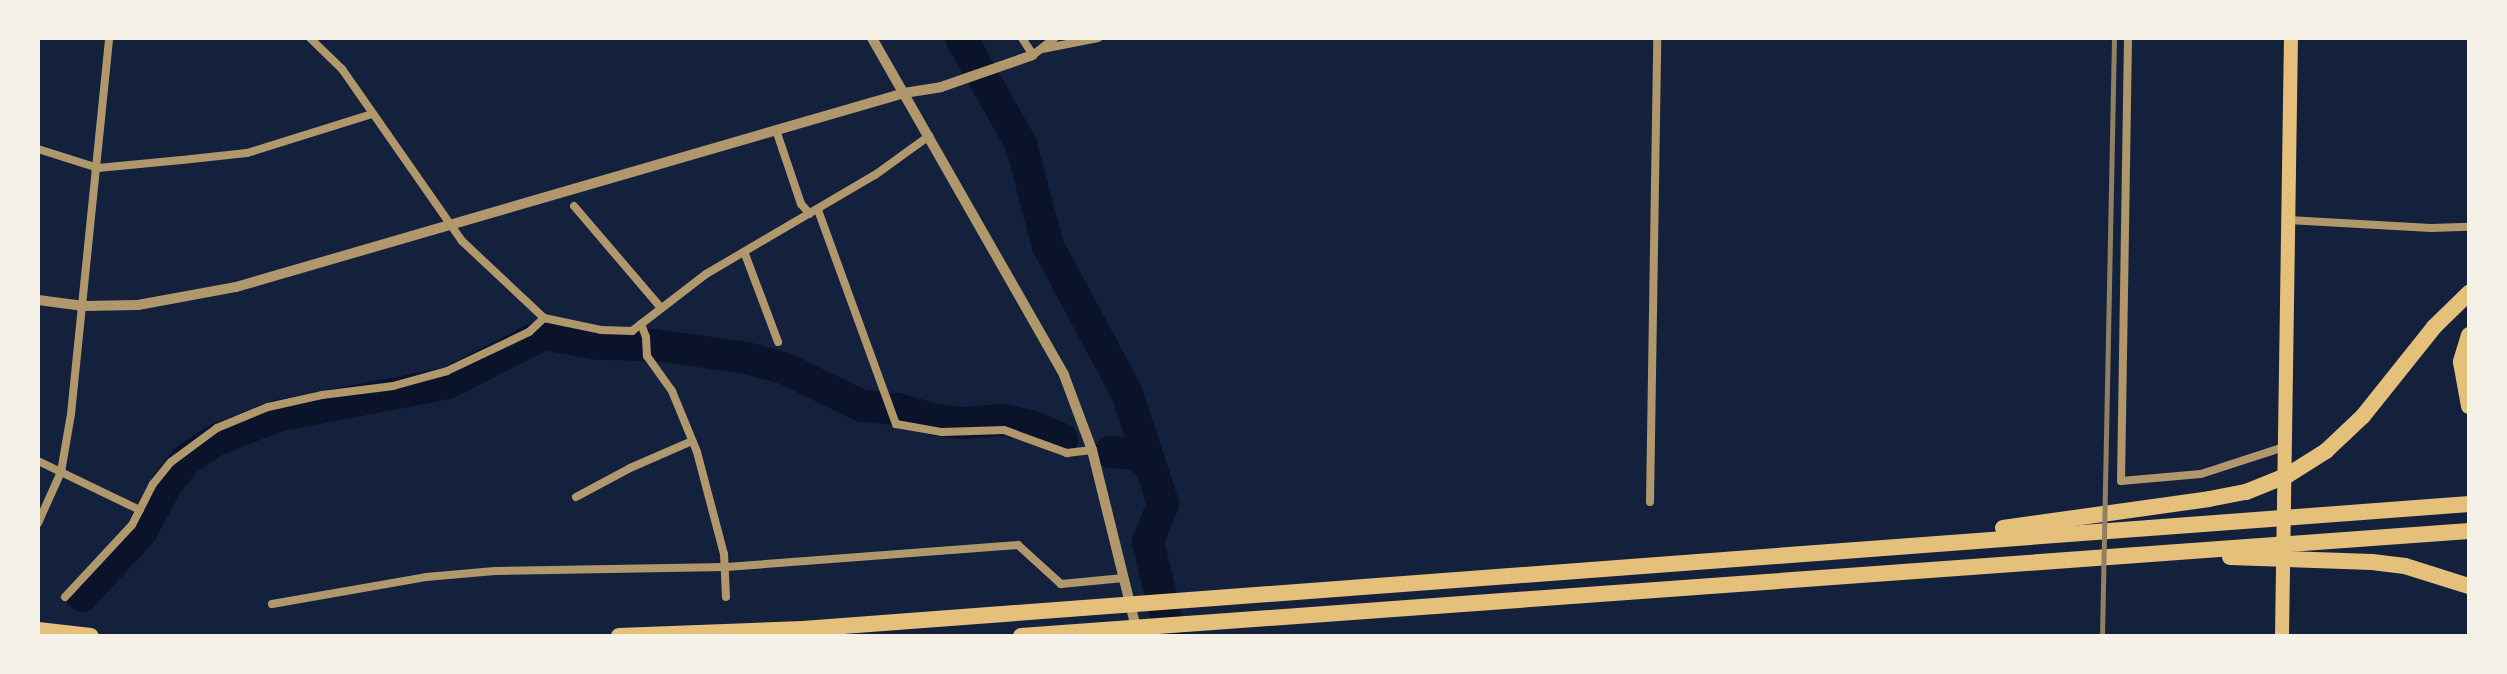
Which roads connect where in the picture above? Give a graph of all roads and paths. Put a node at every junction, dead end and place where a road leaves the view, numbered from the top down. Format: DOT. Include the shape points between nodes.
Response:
graph roads {
  1 [pos="109,38"];
  2 [pos="310,38"];
  3 [pos="872,38"];
  4 [pos="1022,38"];
  5 [pos="1055,38"];
  6 [pos="1098,38"];
  7 [pos="1657,38"];
  8 [pos="2128,38"];
  9 [pos="2291,38"];
  10 [pos="1037,52"];
  11 [pos="904,93"];
  12 [pos="372,114"];
  13 [pos="776,130"];
  14 [pos="929,136"];
  15 [pos="38,149"];
  16 [pos="98,168"];
  17 [pos="574,206"];
  18 [pos="814,212"];
  19 [pos="2287,220"];
  20 [pos="450,227"];
  21 [pos="2469,227"];
  22 [pos="745,254"];
  23 [pos="2469,293"];
  24 [pos="38,300"];
  25 [pos="84,306"];
  26 [pos="661,308"];
  27 [pos="544,318"];
  28 [pos="641,324"];
  29 [pos="2469,335"];
  30 [pos="778,342"];
  31 [pos="2469,406"];
  32 [pos="692,441"];
  33 [pos="2284,447"];
  34 [pos="1092,450"];
  35 [pos="38,461"];
  36 [pos="61,472"];
  37 [pos="576,497"];
  38 [pos="1650,502"];
  39 [pos="2469,504"];
  40 [pos="140,510"];
  41 [pos="38,523"];
  42 [pos="2064,528"];
  43 [pos="2469,531"];
  44 [pos="2307,550"];
  45 [pos="726,567"];
  46 [pos="1124,578"];
  47 [pos="2469,586"];
  48 [pos="65,597"];
  49 [pos="726,597"];
  50 [pos="272,604"];
  51 [pos="38,630"];
  52 [pos="91,636"];
  53 [pos="619,636"];
  54 [pos="1024,636"];
  55 [pos="1138,636"];
  56 [pos="2282,636"];
  1 -- 16 [label="street"];
  2 -- 12 [label="street" via="331,56"];
  3 -- 11 [label="street"];
  4 -- 10 [label="street"];
  5 -- 10 [label="street"];
  6 -- 10 [label="street"];
  7 -- 38 [label="street"];
  8 -- 33 [label="street" via="2121,481 2201,474"];
  9 -- 19 [label="highway"];
  10 -- 11 [label="street" via="941,87"];
  11 -- 13 [label="street"];
  11 -- 14 [label="street"];
  12 -- 16 [label="street" via="247,153"];
  12 -- 20 [label="street"];
  13 -- 18 [label="street" via="801,204"];
  13 -- 20 [label="street"];
  14 -- 18 [label="street"];
  14 -- 34 [label="street" via="1064,375"];
  15 -- 16 [label="street"];
  16 -- 25 [label="street"];
  17 -- 26 [label="street"];
  18 -- 22 [label="street"];
  18 -- 34 [label="street" via="896,424 942,432 1020,433 1075,455"];
  19 -- 21 [label="street"];
  19 -- 33 [label="highway"];
  20 -- 25 [label="street" via="206,295"];
  20 -- 27 [label="street"];
  22 -- 26 [label="street" via="706,274"];
  22 -- 30 [label="street"];
  23 -- 42 [label="highway" via="2434,327 2363,416 2308,463 2246,492"];
  24 -- 25 [label="street"];
  25 -- 36 [label="street"];
  26 -- 28 [label="street"];
  27 -- 28 [label="street" via="601,330 632,331"];
  27 -- 40 [label="street" via="529,332 447,371 393,386 268,407 217,428 180,452 153,484"];
  28 -- 32 [label="street" via="647,353 672,391"];
  29 -- 31 [label="highway" via="2461,362"];
  32 -- 37 [label="street"];
  32 -- 45 [label="street"];
  33 -- 56 [label="highway"];
  34 -- 46 [label="street"];
  35 -- 36 [label="street"];
  36 -- 40 [label="street"];
  36 -- 41 [label="street"];
  39 -- 42 [label="highway" via="2137,530"];
  40 -- 48 [label="street"];
  42 -- 53 [label="highway" via="1683,564 803,629"];
  43 -- 44 [label="highway"];
  44 -- 47 [label="highway" via="2405,566"];
  44 -- 54 [label="highway" via="2083,558"];
  45 -- 46 [label="street" via="1018,545 1061,584"];
  45 -- 49 [label="street"];
  45 -- 50 [label="street" via="495,571 426,577"];
  46 -- 55 [label="street"];
  51 -- 52 [label="highway"];
}
